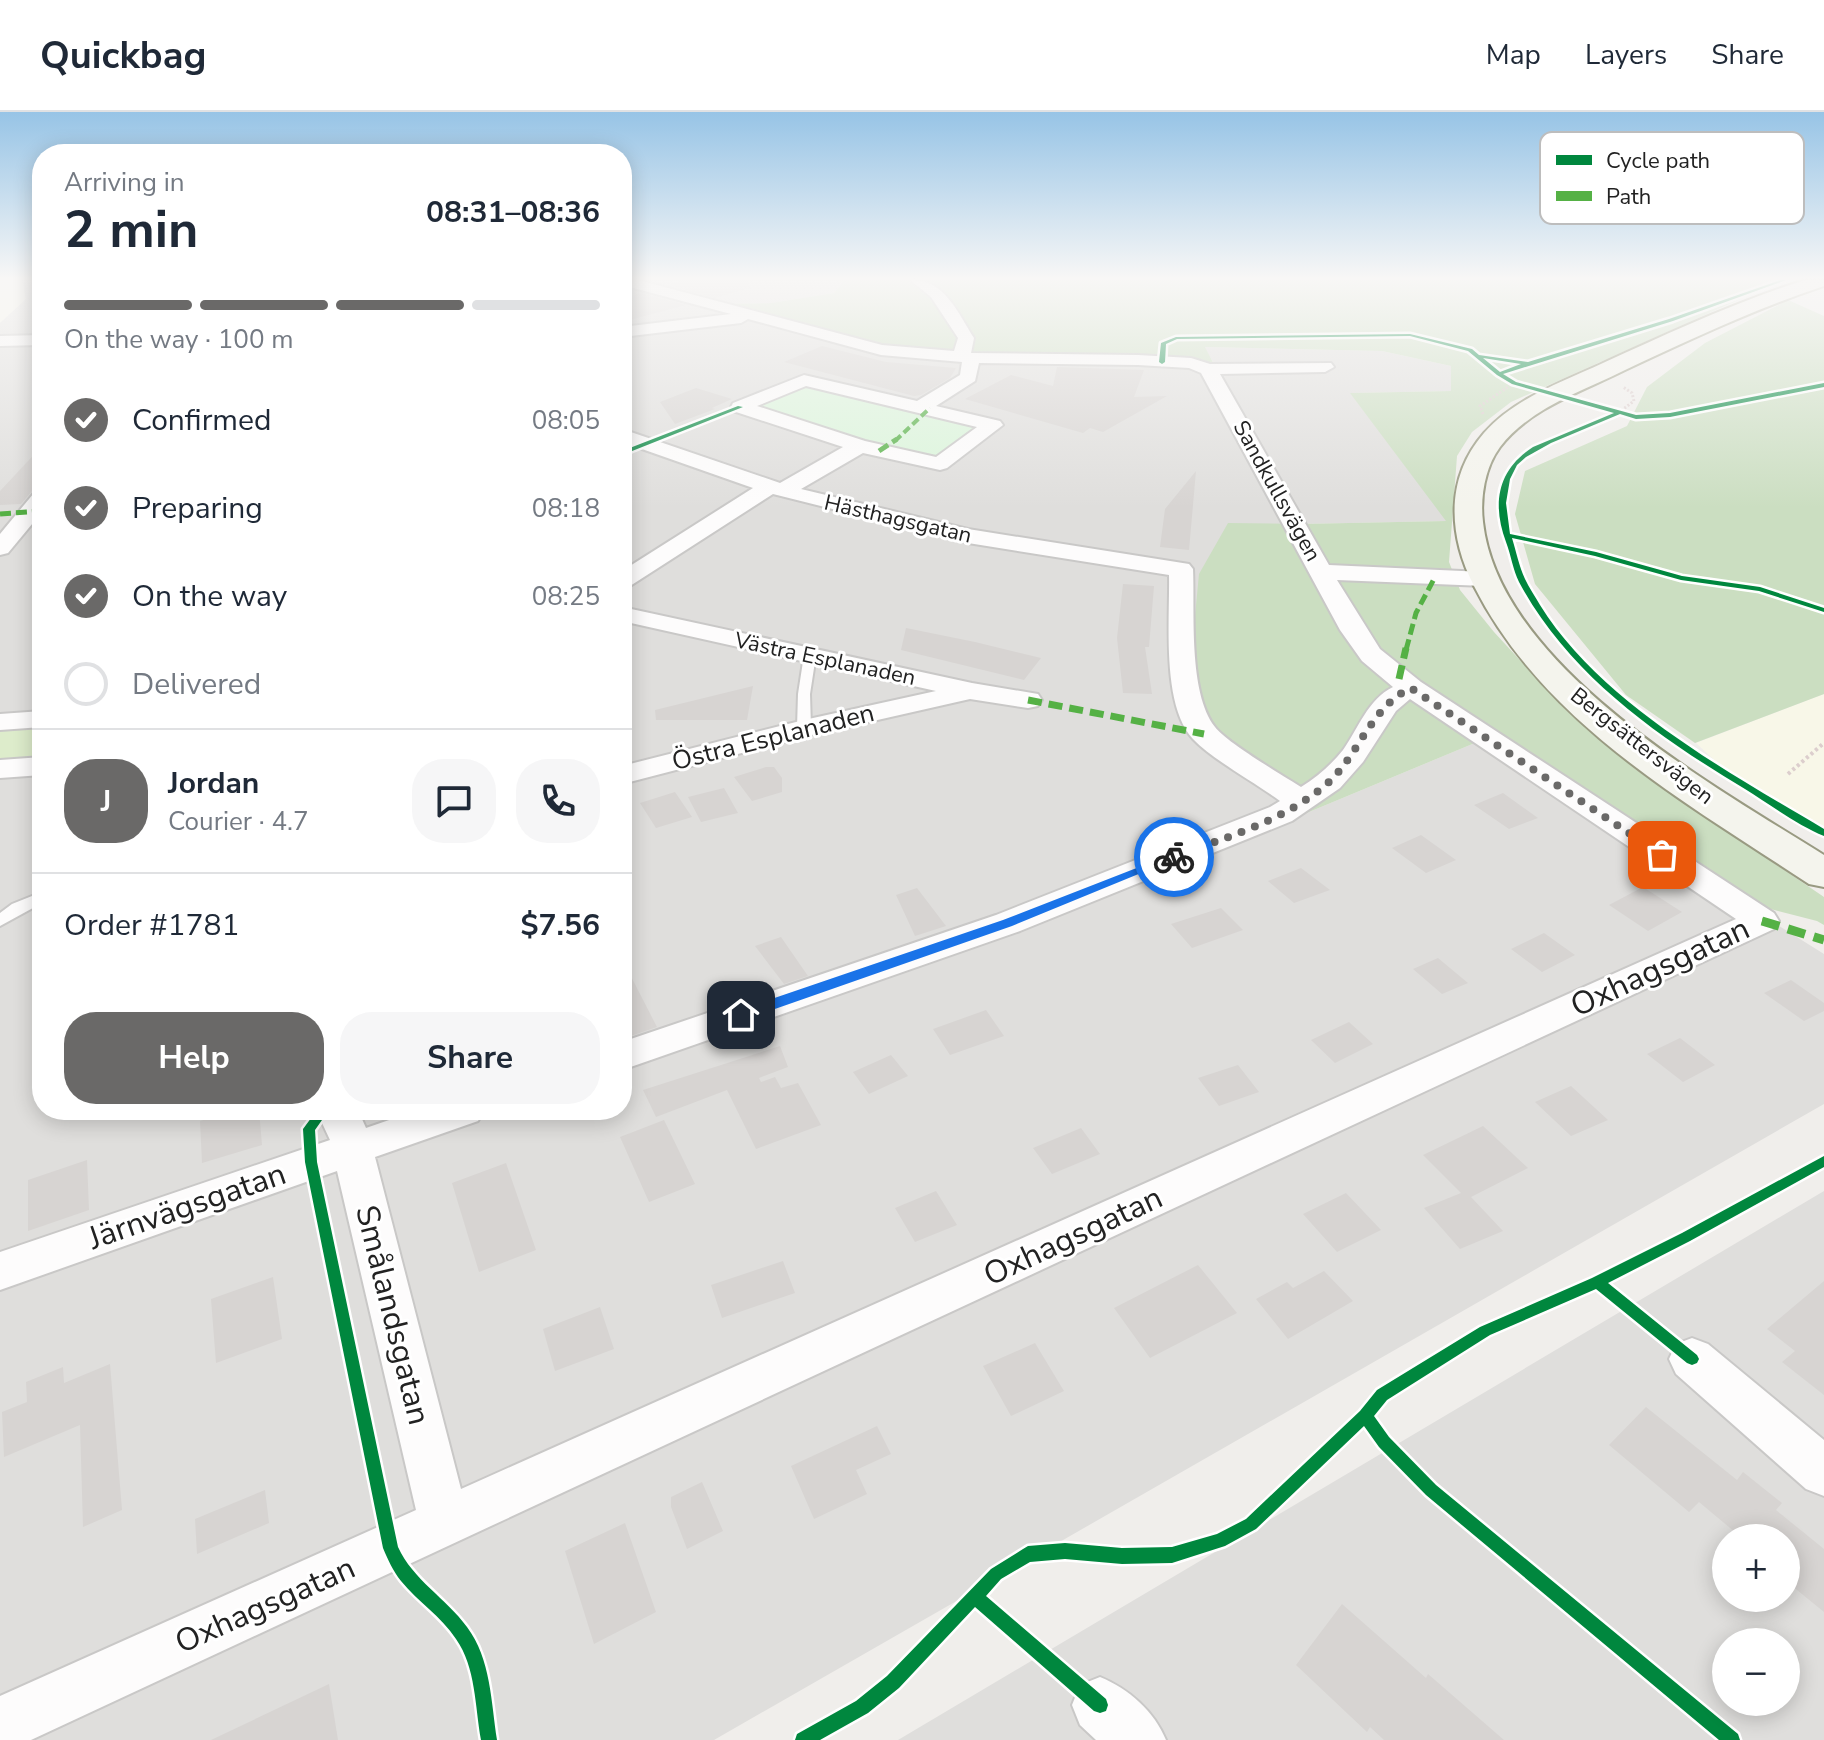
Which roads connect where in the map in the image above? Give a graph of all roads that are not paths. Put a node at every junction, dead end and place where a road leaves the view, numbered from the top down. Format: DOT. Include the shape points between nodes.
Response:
graph roads {
  1 [pos="942,356"];
  2 [pos="1638,356"];
  3 [pos="966,358"];
  4 [pos="1325,367"];
  5 [pos="1208,369"];
  6 [pos="923,406"];
  7 [pos="632,438"];
  8 [pos="860,446"];
  9 [pos="777,488"];
  10 [pos="32,510"];
  11 [pos="0,548"];
  12 [pos="1322,572"];
  13 [pos="632,575"];
  14 [pos="1484,579"];
  15 [pos="632,616"];
  16 [pos="810,655"];
  17 [pos="1411,688"];
  18 [pos="972,691"];
  19 [pos="1028,700"];
  20 [pos="32,720"];
  21 [pos="0,722"];
  22 [pos="804,728"];
  23 [pos="32,767"];
  24 [pos="0,769"];
  25 [pos="632,772"];
  26 [pos="1302,802"];
  27 [pos="1824,874"];
  28 [pos="32,902"];
  29 [pos="0,921"];
  30 [pos="632,1053"];
  31 [pos="401,1120"];
  32 [pos="344,1129"];
  33 [pos="0,1271"];
  34 [pos="1692,1359"];
  35 [pos="1824,1472"];
  36 [pos="444,1522"];
  37 [pos="0,1725"];
  1 -- 3 [label="street"];
  2 -- 14 [label="street, Bergsättersvägen" via="1550,398 1493,439 1470,483 1468,529"];
  3 -- 5 [label="street" via="1077,357 1191,363"];
  3 -- 6 [label="street" via="969,377"];
  4 -- 5 [label="street"];
  5 -- 12 [label="street, Sandkullsvägen"];
  6 -- 8 [label="street" via="993,425 940,464"];
  6 -- 8 [label="street" via="804,380 740,407"];
  7 -- 9 [label="street, Hästhagsgatan"];
  8 -- 9 [label="street"];
  9 -- 13 [label="street"];
  9 -- 26 [label="street, Hästhagsgatan" via="939,532 1181,569 1187,698 1194,719 1204,734"];
  10 -- 11 [label="street"];
  12 -- 14 [label="street, Sandkullsvägen"];
  12 -- 17 [label="street, Sandkullsvägen" via="1361,642"];
  14 -- 27 [label="street, Bergsättersvägen" via="1529,649 1583,703 1667,769"];
  15 -- 16 [label="street, Västra Esplanaden"];
  16 -- 18 [label="street, Västra Esplanaden"];
  16 -- 22 [label="lane"];
  17 -- 26 [label="street" via="1385,706 1353,756"];
  17 -- 36 [label="street, Oxhagsgatan" via="1762,921"];
  18 -- 19 [label="street, Västra Esplanaden"];
  18 -- 22 [label="street, Östra Esplanaden"];
  20 -- 21 [label="street"];
  22 -- 25 [label="street, Östra Esplanaden"];
  23 -- 24 [label="street"];
  26 -- 30 [label="street" via="1008,923"];
  28 -- 29 [label="lane"];
  31 -- 32 [label="street, Järnvägsgatan"];
  32 -- 33 [label="street, Järnvägsgatan"];
  32 -- 36 [label="street, Smålandsgatan"];
  34 -- 35 [label="street"];
  36 -- 37 [label="street, Oxhagsgatan"];
}
